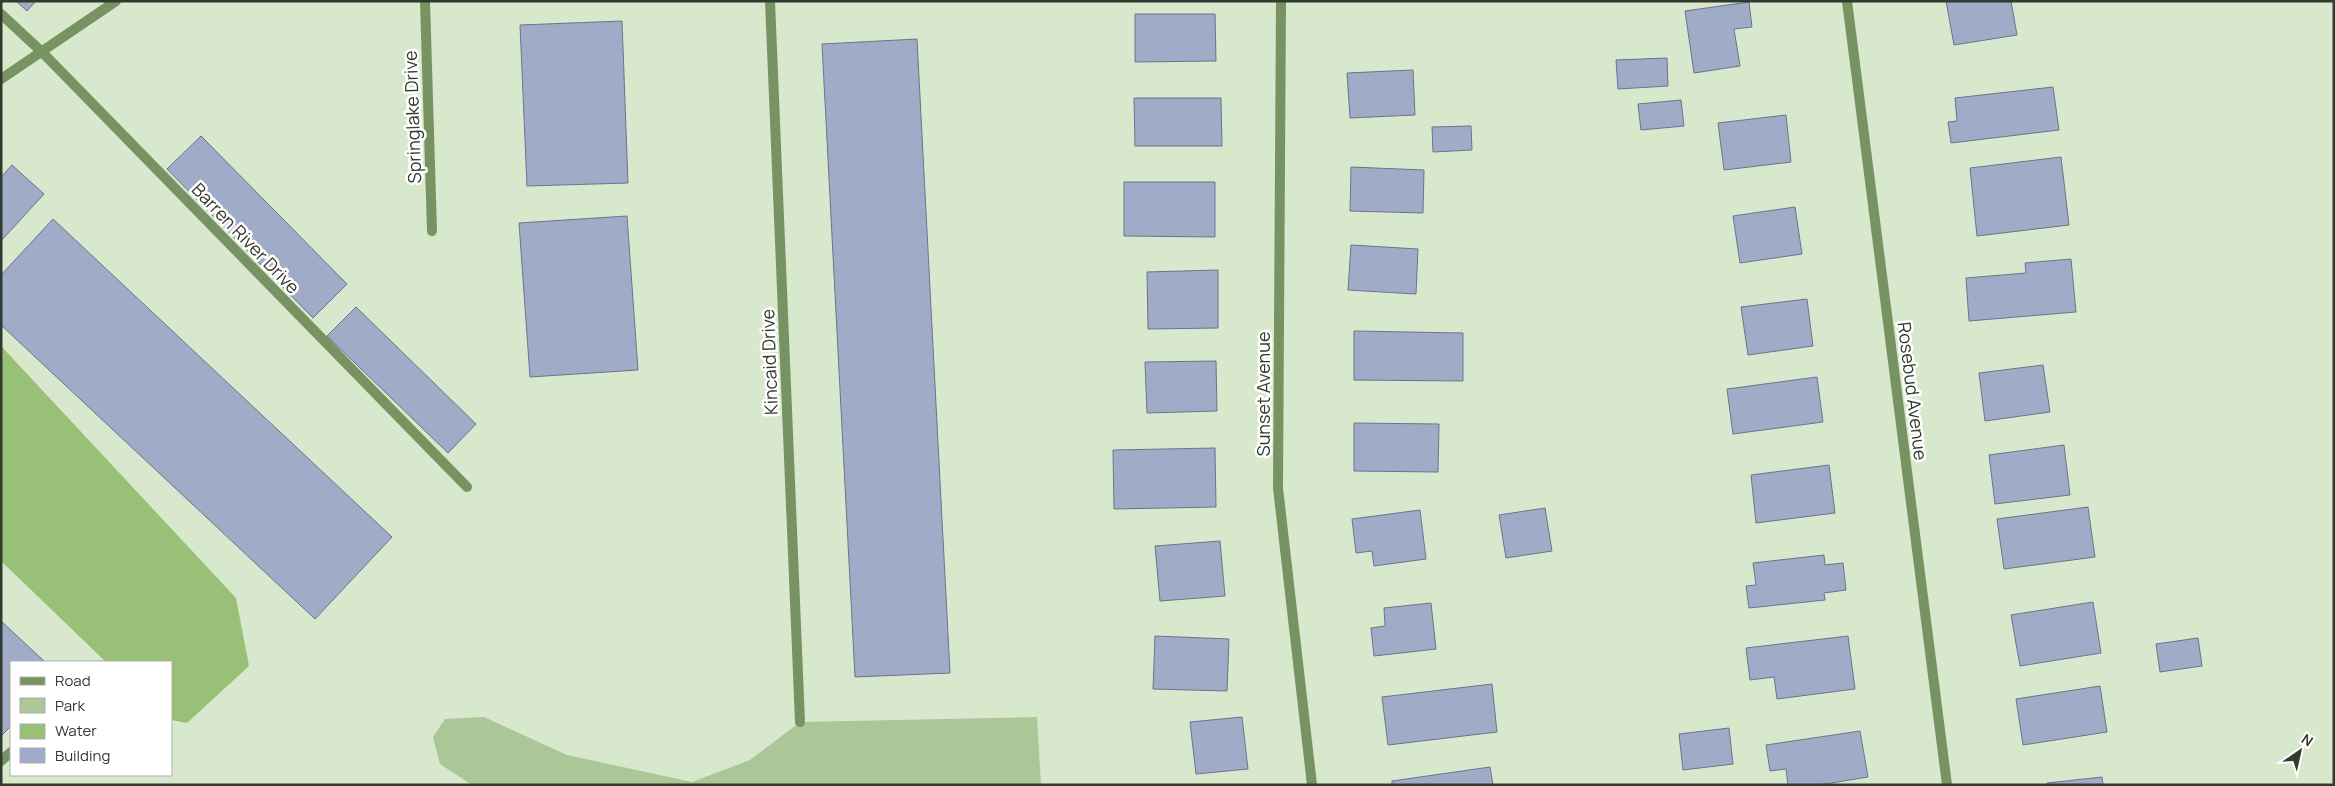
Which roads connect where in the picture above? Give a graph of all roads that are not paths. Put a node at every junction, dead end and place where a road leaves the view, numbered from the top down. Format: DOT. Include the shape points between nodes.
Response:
graph roads {
  1 [pos="116,1"];
  2 [pos="425,1"];
  3 [pos="770,1"];
  4 [pos="1281,1"];
  5 [pos="1847,1"];
  6 [pos="1,14"];
  7 [pos="42,52"];
  8 [pos="1,79"];
  9 [pos="432,231"];
  10 [pos="467,487"];
  11 [pos="800,722"];
  12 [pos="1312,785"];
  13 [pos="1948,785"];
  1 -- 7 [label="street"];
  2 -- 9 [label="street, Springlake Drive"];
  3 -- 11 [label="street, Kincaid Drive"];
  4 -- 12 [label="street, Sunset Avenue" via="1278,488"];
  5 -- 13 [label="street, Rosebud Avenue"];
  6 -- 7 [label="street, Barren River Drive"];
  7 -- 8 [label="street"];
  7 -- 10 [label="street, Barren River Drive"];
}
